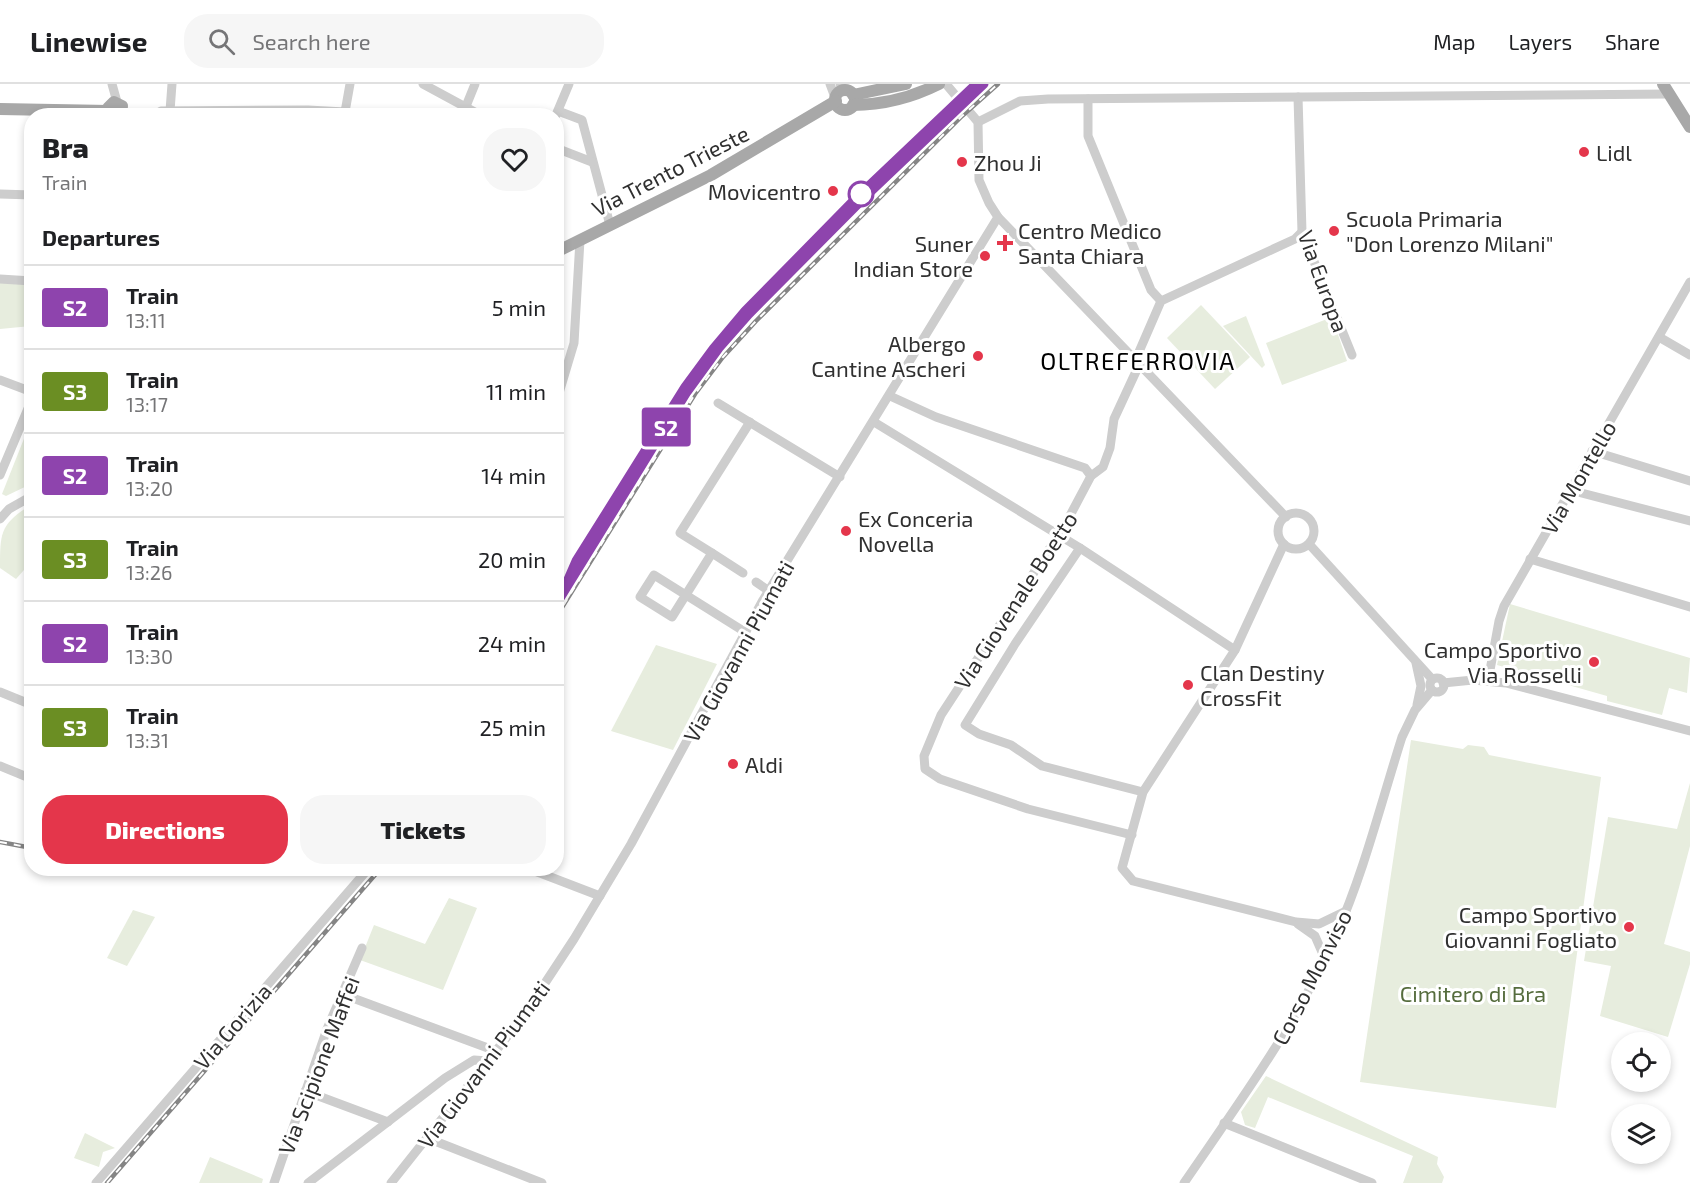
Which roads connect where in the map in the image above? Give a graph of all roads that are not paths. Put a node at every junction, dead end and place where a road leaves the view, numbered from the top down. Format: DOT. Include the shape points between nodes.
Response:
graph roads {
  1 [pos="112,84"];
  2 [pos="172,84"];
  3 [pos="350,84"];
  4 [pos="423,84"];
  5 [pos="475,84"];
  6 [pos="569,84"];
  7 [pos="830,84"];
  8 [pos="906,84"];
  9 [pos="946,84"];
  10 [pos="933,87"];
  11 [pos="1666,89"];
  12 [pos="1298,97"];
  13 [pos="843,98"];
  14 [pos="1088,99"];
  15 [pos="958,100"];
  16 [pos="115,108"];
  17 [pos="170,108"];
  18 [pos="346,108"];
  19 [pos="459,108"];
  20 [pos="465,108"];
  21 [pos="559,108"];
  22 [pos="0,109"];
  23 [pos="24,111"];
  24 [pos="564,115"];
  25 [pos="978,122"];
  26 [pos="1690,127"];
  27 [pos="564,151"];
  28 [pos="592,162"];
  29 [pos="0,194"];
  30 [pos="24,195"];
  31 [pos="998,217"];
  32 [pos="610,225"];
  33 [pos="1302,232"];
  34 [pos="580,240"];
  35 [pos="564,248"];
  36 [pos="0,279"];
  37 [pos="24,280"];
  38 [pos="1690,282"];
  39 [pos="1161,301"];
  40 [pos="1659,337"];
  41 [pos="1352,355"];
  42 [pos="1690,355"];
  43 [pos="1136,366"];
  44 [pos="564,376"];
  45 [pos="0,380"];
  46 [pos="24,389"];
  47 [pos="890,396"];
  48 [pos="718,404"];
  49 [pos="24,418"];
  50 [pos="874,422"];
  51 [pos="750,423"];
  52 [pos="1592,451"];
  53 [pos="0,475"];
  54 [pos="1091,476"];
  55 [pos="840,477"];
  56 [pos="1690,481"];
  57 [pos="1570,490"];
  58 [pos="24,501"];
  59 [pos="1286,517"];
  60 [pos="0,519"];
  61 [pos="1690,521"];
  62 [pos="1058,535"];
  63 [pos="1284,544"];
  64 [pos="1309,544"];
  65 [pos="1080,548"];
  66 [pos="712,553"];
  67 [pos="1530,559"];
  68 [pos="743,573"];
  69 [pos="756,582"];
  70 [pos="769,591"];
  71 [pos="687,595"];
  72 [pos="1690,607"];
  73 [pos="745,632"];
  74 [pos="1235,650"];
  75 [pos="1416,660"];
  76 [pos="1432,679"];
  77 [pos="1488,681"];
  78 [pos="1443,683"];
  79 [pos="1432,690"];
  80 [pos="0,692"];
  81 [pos="24,702"];
  82 [pos="1415,710"];
  83 [pos="1690,731"];
  84 [pos="0,766"];
  85 [pos="24,776"];
  86 [pos="1143,792"];
  87 [pos="1132,835"];
  88 [pos="362,876"];
  89 [pos="548,876"];
  90 [pos="600,896"];
  91 [pos="1346,911"];
  92 [pos="1296,922"];
  93 [pos="1319,924"];
  94 [pos="1315,936"];
  95 [pos="1335,938"];
  96 [pos="362,948"];
  97 [pos="1325,959"];
  98 [pos="350,997"];
  99 [pos="496,1051"];
  100 [pos="488,1060"];
  101 [pos="450,1075"];
  102 [pos="474,1079"];
  103 [pos="305,1091"];
  104 [pos="388,1122"];
  105 [pos="1224,1123"];
  106 [pos="427,1138"];
  107 [pos="96,1183"];
  108 [pos="274,1183"];
  109 [pos="308,1183"];
  110 [pos="391,1183"];
  111 [pos="542,1183"];
  112 [pos="1184,1183"];
  113 [pos="1372,1183"];
  1 -- 16 [label="street"];
  2 -- 17 [label="street"];
  3 -- 18 [label="street"];
  4 -- 19 [label="street"];
  5 -- 20 [label="street"];
  6 -- 21 [label="street"];
  7 -- 13 [label="street"];
  8 -- 13 [label="main road"];
  9 -- 15 [label="street"];
  10 -- 13 [label="main road" via="873,105"];
  10 -- 15 [label="street"];
  11 -- 12 [label="street"];
  11 -- 26 [label="main road"];
  12 -- 14 [label="street"];
  12 -- 33 [label="street, Via Europa"];
  13 -- 32 [label="main road, Via Trento Trieste" via="705,179"];
  14 -- 25 [label="street" via="1020,101"];
  14 -- 39 [label="street" via="1088,136 1151,290"];
  15 -- 25 [label="street"];
  22 -- 23 [label="main road"];
  24 -- 28 [label="street" via="582,120"];
  25 -- 31 [label="street" via="979,180"];
  27 -- 28 [label="street"];
  28 -- 32 [label="street"];
  29 -- 30 [label="street"];
  31 -- 43 [label="street"];
  31 -- 47 [label="street, Via Giovanni Piumati"];
  32 -- 34 [label="main road, Via Trento Trieste"];
  33 -- 39 [label="street" via="1295,239"];
  33 -- 41 [label="street, Via Europa"];
  34 -- 35 [label="main road, Via Trento Trieste"];
  34 -- 44 [label="street" via="574,343"];
  36 -- 37 [label="street"];
  38 -- 40 [label="street, Via Montello"];
  39 -- 43 [label="street, Via Giovenale Boetto"];
  40 -- 42 [label="street"];
  40 -- 52 [label="street, Via Montello"];
  43 -- 54 [label="street, Via Giovenale Boetto" via="1114,419 1103,466"];
  43 -- 59 [label="street"];
  45 -- 46 [label="street"];
  47 -- 50 [label="street, Via Giovanni Piumati"];
  47 -- 54 [label="street" via="936,417 1085,468"];
  48 -- 51 [label="street"];
  49 -- 53 [label="street"];
  50 -- 55 [label="street, Via Giovanni Piumati"];
  50 -- 62 [label="street"];
  51 -- 55 [label="street"];
  51 -- 66 [label="street" via="680,533"];
  52 -- 56 [label="street"];
  52 -- 57 [label="street, Via Montello"];
  54 -- 62 [label="street, Via Giovenale Boetto"];
  55 -- 70 [label="street, Via Giovanni Piumati"];
  57 -- 61 [label="street"];
  57 -- 67 [label="street, Via Montello"];
  58 -- 60 [label="street"];
  59 -- 63 [label="street" via="1278,529"];
  59 -- 64 [label="street" via="1299,514 1309,519 1314,534"];
  62 -- 65 [label="street"];
  62 -- 87 [label="street, Via Giovenale Boetto" via="942,715 924,756 925,769 932,776 994,798"];
  63 -- 64 [label="street" via="1293,549"];
  63 -- 74 [label="street"];
  64 -- 75 [label="street"];
  65 -- 74 [label="street"];
  65 -- 86 [label="street" via="965,725 1011,745 1042,766"];
  66 -- 68 [label="street"];
  66 -- 71 [label="street"];
  67 -- 72 [label="street"];
  67 -- 77 [label="street, Via Montello" via="1499,621"];
  69 -- 70 [label="street"];
  70 -- 73 [label="street, Via Giovanni Piumati"];
  71 -- 71 [label="street" via="654,575 640,597 672,617"];
  71 -- 73 [label="street"];
  73 -- 90 [label="street, Via Giovanni Piumati"];
  74 -- 86 [label="street"];
  75 -- 76 [label="street"];
  75 -- 82 [label="street" via="1421,686"];
  76 -- 78 [label="street" via="1439,678"];
  76 -- 79 [label="street"];
  77 -- 78 [label="street"];
  77 -- 83 [label="street"];
  78 -- 79 [label="street" via="1440,691"];
  79 -- 82 [label="street, Corso Monviso"];
  80 -- 81 [label="street"];
  82 -- 91 [label="street, Corso Monviso" via="1402,737"];
  84 -- 85 [label="street"];
  86 -- 87 [label="street"];
  87 -- 92 [label="street" via="1122,868 1133,881"];
  88 -- 107 [label="street, Via Gorizia"];
  89 -- 90 [label="street"];
  90 -- 99 [label="street, Via Giovanni Piumati" via="537,998"];
  91 -- 93 [label="street"];
  91 -- 95 [label="street, Corso Monviso"];
  92 -- 93 [label="street"];
  92 -- 94 [label="street"];
  93 -- 95 [label="street"];
  94 -- 95 [label="street"];
  94 -- 97 [label="street"];
  95 -- 97 [label="street, Corso Monviso"];
  96 -- 103 [label="street, Via Scipione Maffei"];
  97 -- 105 [label="street, Corso Monviso" via="1287,1029"];
  98 -- 99 [label="street"];
  99 -- 100 [label="street, Via Giovanni Piumati"];
  100 -- 101 [label="street" via="474,1060"];
  100 -- 102 [label="street, Via Giovanni Piumati"];
  101 -- 102 [label="street" via="464,1073"];
  101 -- 104 [label="street"];
  102 -- 106 [label="street, Via Giovanni Piumati"];
  103 -- 104 [label="street"];
  103 -- 108 [label="street, Via Scipione Maffei"];
  104 -- 109 [label="street"];
  105 -- 112 [label="street, Corso Monviso"];
  105 -- 113 [label="street"];
  106 -- 110 [label="street, Via Giovanni Piumati"];
  106 -- 111 [label="street"];
}
